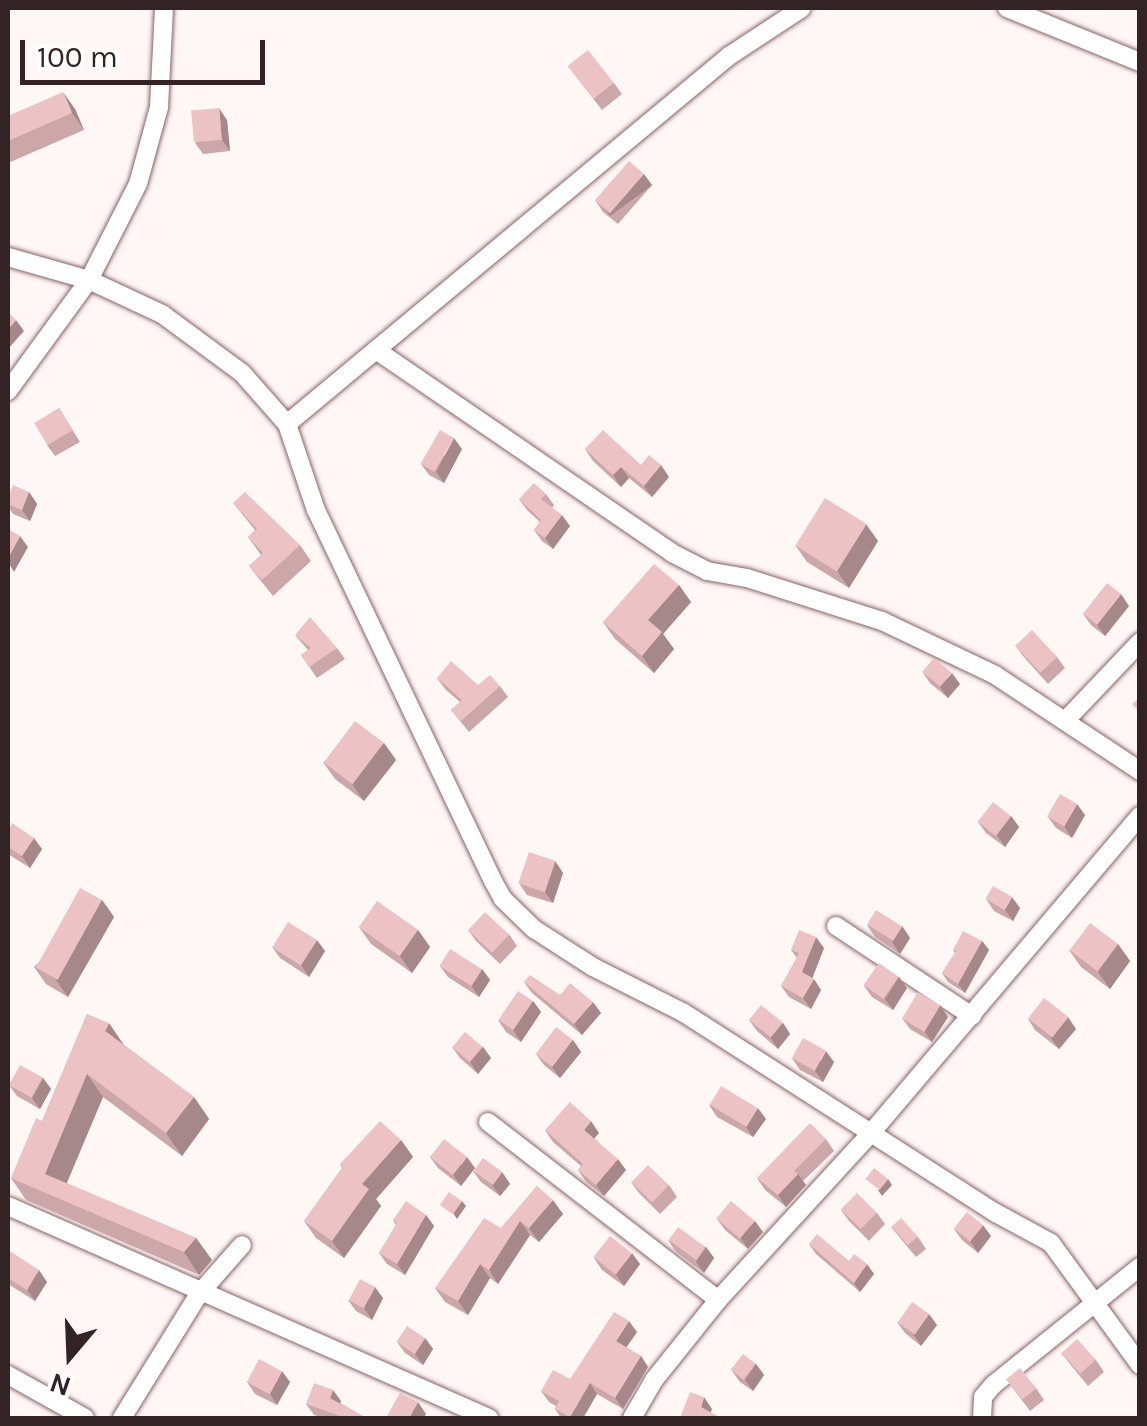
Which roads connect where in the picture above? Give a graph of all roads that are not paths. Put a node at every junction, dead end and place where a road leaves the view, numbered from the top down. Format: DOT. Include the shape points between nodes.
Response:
graph roads {
  1 [pos="164,8"];
  2 [pos="802,8"];
  3 [pos="1008,8"];
  4 [pos="1140,62"];
  5 [pos="8,257"];
  6 [pos="89,280"];
  7 [pos="376,350"];
  8 [pos="8,391"];
  9 [pos="287,424"];
  10 [pos="1140,642"];
  11 [pos="1065,722"];
  12 [pos="1140,772"];
  13 [pos="1140,816"];
  14 [pos="836,926"];
  15 [pos="972,1016"];
  16 [pos="488,1122"];
  17 [pos="871,1133"];
  18 [pos="8,1206"];
  19 [pos="242,1245"];
  20 [pos="1140,1267"];
  21 [pos="199,1294"];
  22 [pos="718,1300"];
  23 [pos="1093,1304"];
  24 [pos="1140,1366"];
  25 [pos="8,1376"];
  26 [pos="85,1418"];
  27 [pos="122,1418"];
  28 [pos="488,1418"];
  29 [pos="632,1418"];
  30 [pos="982,1418"];
  1 -- 6 [label="street" via="152,141"];
  2 -- 7 [label="street" via="729,56"];
  3 -- 4 [label="street"];
  5 -- 6 [label="street"];
  6 -- 8 [label="street"];
  6 -- 9 [label="street" via="162,314 242,373"];
  7 -- 9 [label="street"];
  7 -- 11 [label="street" via="707,572 747,578 882,621 995,675"];
  9 -- 17 [label="street" via="316,510 503,899 534,929 593,967 684,1013"];
  10 -- 11 [label="street"];
  11 -- 12 [label="street"];
  13 -- 15 [label="street"];
  14 -- 15 [label="street"];
  15 -- 17 [label="street"];
  16 -- 22 [label="street"];
  17 -- 22 [label="street"];
  17 -- 23 [label="street" via="1051,1242"];
  18 -- 21 [label="street"];
  19 -- 21 [label="street"];
  20 -- 23 [label="street"];
  21 -- 27 [label="street"];
  21 -- 28 [label="street"];
  22 -- 29 [label="street"];
  23 -- 24 [label="street"];
  23 -- 30 [label="street" via="982,1396"];
  25 -- 26 [label="street"];
}
